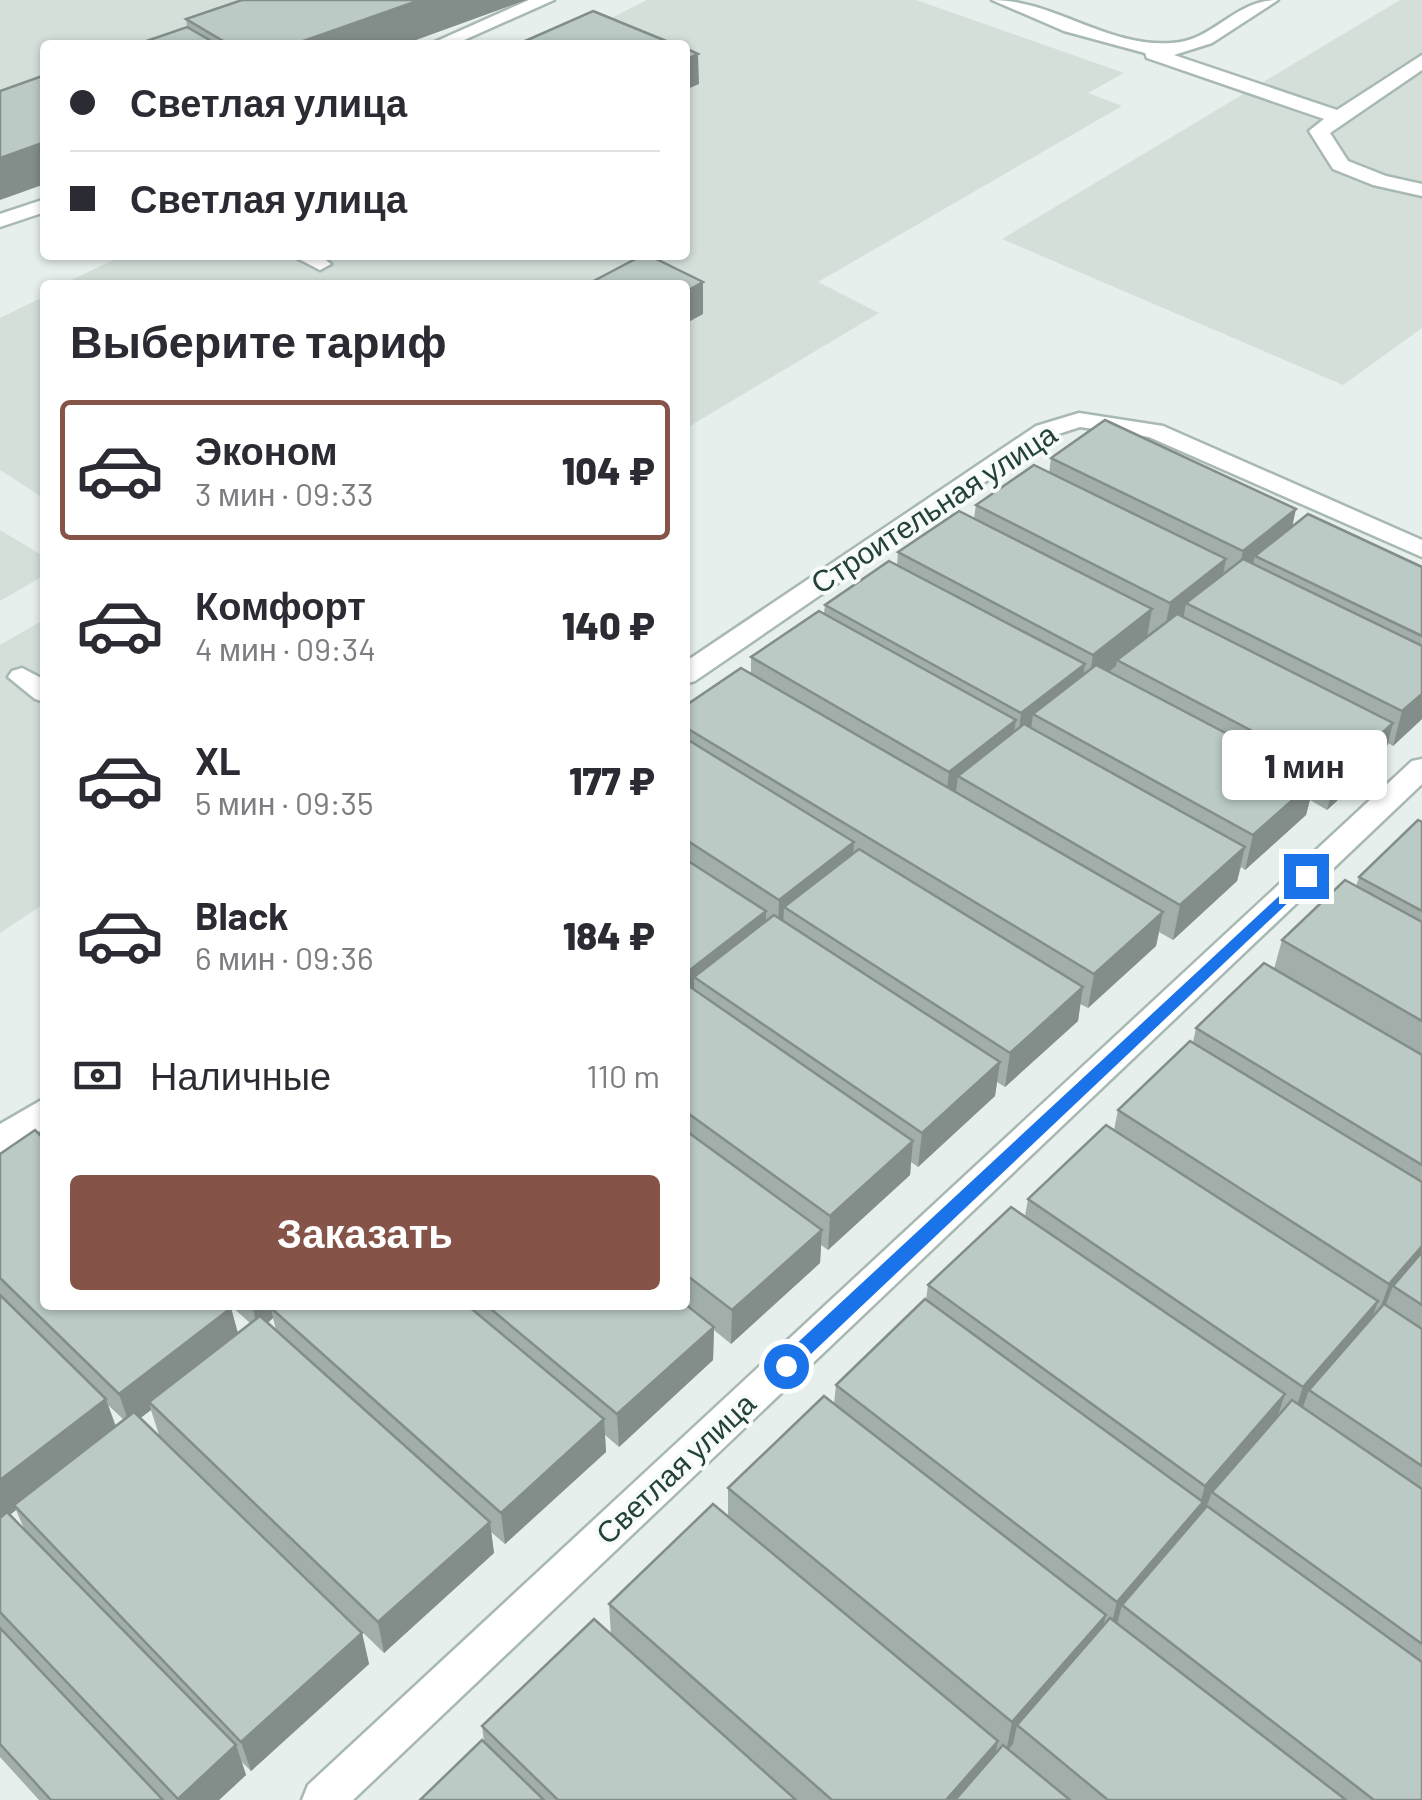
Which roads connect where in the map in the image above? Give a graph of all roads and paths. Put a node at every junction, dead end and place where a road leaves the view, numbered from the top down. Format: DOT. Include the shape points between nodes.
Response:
graph roads {
  1 [pos="544,0"];
  2 [pos="1001,0"];
  3 [pos="1270,0"];
  4 [pos="449,40"];
  5 [pos="1127,45"];
  6 [pos="1422,61"];
  7 [pos="1338,117"];
  8 [pos="1422,190"];
  9 [pos="40,207"];
  10 [pos="0,221"];
  11 [pos="1422,549"];
  12 [pos="690,672"];
  13 [pos="22,677"];
  14 [pos="40,690"];
  15 [pos="1422,768"];
  16 [pos="40,1114"];
  17 [pos="0,1142"];
  18 [pos="324,1800"];
  1 -- 4 [label="street"];
  2 -- 5 [label="street"];
  3 -- 5 [label="street" via="1193,46"];
  5 -- 7 [label="street"];
  6 -- 7 [label="street"];
  7 -- 8 [label="street" via="1318,131 1340,165"];
  9 -- 10 [label="street"];
  11 -- 12 [label="street, Строительная улица" via="1155,431 1079,420 1044,430"];
  13 -- 14 [label="street"];
  15 -- 18 [label="street, Светлая улица"];
  16 -- 17 [label="street"];
}
